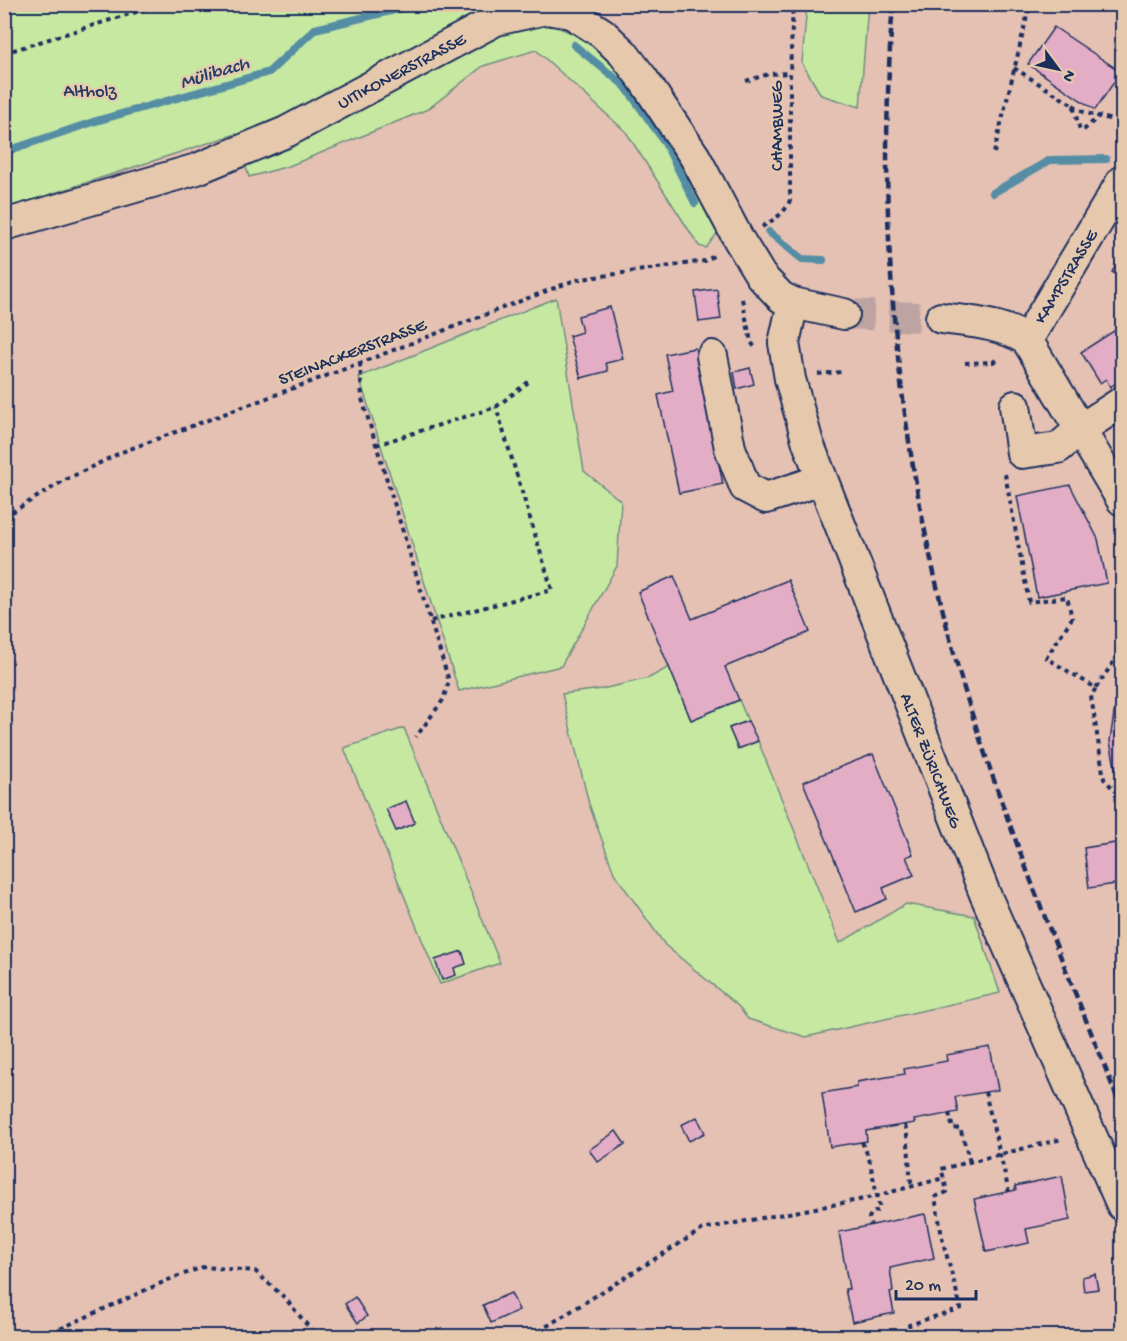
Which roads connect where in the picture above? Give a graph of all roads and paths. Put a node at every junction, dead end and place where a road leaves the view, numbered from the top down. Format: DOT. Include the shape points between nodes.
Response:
graph roads {
  1 [pos="162,4"];
  2 [pos="793,4"];
  3 [pos="1030,4"];
  4 [pos="1111,4"];
  5 [pos="1116,4"];
  6 [pos="4,53"];
  7 [pos="1014,68"];
  8 [pos="790,73"];
  9 [pos="746,81"];
  10 [pos="1073,105"];
  11 [pos="1099,116"];
  12 [pos="1122,123"];
  13 [pos="994,153"];
  14 [pos="1122,181"];
  15 [pos="4,225"];
  16 [pos="755,231"];
  17 [pos="723,251"];
  18 [pos="741,293"];
  19 [pos="793,303"];
  20 [pos="844,314"];
  21 [pos="940,318"];
  22 [pos="1027,340"];
  23 [pos="757,350"];
  24 [pos="712,356"];
  25 [pos="993,362"];
  26 [pos="360,363"];
  27 [pos="965,363"];
  28 [pos="531,380"];
  29 [pos="1122,402"];
  30 [pos="1015,406"];
  31 [pos="496,407"];
  32 [pos="1081,429"];
  33 [pos="376,445"];
  34 [pos="1023,453"];
  35 [pos="822,478"];
  36 [pos="1122,500"];
  37 [pos="4,517"];
  38 [pos="431,621"];
  39 [pos="1122,649"];
  40 [pos="1096,688"];
  41 [pos="416,737"];
  42 [pos="1122,798"];
  43 [pos="986,1092"];
  44 [pos="950,1113"];
  45 [pos="905,1125"];
  46 [pos="1070,1137"];
  47 [pos="862,1142"];
  48 [pos="1000,1154"];
  49 [pos="970,1162"];
  50 [pos="944,1178"];
  51 [pos="912,1187"];
  52 [pos="1009,1192"];
  53 [pos="877,1196"];
  54 [pos="1122,1205"];
  55 [pos="871,1226"];
  56 [pos="44,1336"];
  57 [pos="316,1336"];
  58 [pos="531,1336"];
  59 [pos="911,1336"];
  1 -- 6 [label="path"];
  2 -- 8 [label="path, CHAMBWEG"];
  3 -- 7 [label="path"];
  4 -- 5 [label="path"];
  7 -- 10 [label="path"];
  7 -- 13 [label="path"];
  8 -- 9 [label="path"];
  8 -- 16 [label="path, CHAMBWEG" via="790,200 781,215"];
  10 -- 11 [label="path"];
  10 -- 11 [label="path" via="1080,130"];
  11 -- 12 [label="path"];
  14 -- 22 [label="street, KAMPSTRASSE"];
  15 -- 19 [label="street, UITIKONERSTRASSE" via="197,169 285,132 496,20 546,9 571,12 623,53 689,147 762,276 781,297"];
  17 -- 26 [label="path, STEINACKERSTRASSE" via="705,261 575,280"];
  18 -- 23 [label="path" via="751,342"];
  19 -- 20 [label="street, UITIKONERSTRASSE"];
  19 -- 35 [label="street, ALTER ZÜRICHWEG" via="784,343 808,443"];
  21 -- 22 [label="street" via="996,325"];
  22 -- 32 [label="street"];
  24 -- 35 [label="street" via="730,448 745,487 766,498"];
  25 -- 27 [label="path"];
  26 -- 33 [label="path" via="362,399"];
  26 -- 37 [label="path, STEINACKERSTRASSE" via="122,452"];
  28 -- 31 [label="path"];
  29 -- 32 [label="street"];
  30 -- 34 [label="street"];
  31 -- 33 [label="path"];
  31 -- 38 [label="path" via="552,590"];
  32 -- 34 [label="street" via="1058,448"];
  32 -- 36 [label="street"];
  33 -- 38 [label="path"];
  34 -- 40 [label="path" via="1004,472 1029,602 1067,597 1072,618 1046,658"];
  35 -- 54 [label="street, ALTER ZÜRICHWEG" via="985,894"];
  38 -- 41 [label="path" via="449,681 443,700"];
  39 -- 40 [label="path"];
  40 -- 42 [label="path" via="1091,696 1104,779"];
  43 -- 48 [label="path"];
  44 -- 49 [label="path" via="953,1129 960,1128"];
  45 -- 51 [label="path"];
  46 -- 48 [label="path"];
  47 -- 53 [label="path"];
  48 -- 49 [label="path"];
  48 -- 52 [label="path"];
  49 -- 50 [label="path" via="941,1169"];
  50 -- 51 [label="path"];
  50 -- 59 [label="path" via="947,1192 935,1197 961,1308 909,1325"];
  51 -- 53 [label="path"];
  53 -- 55 [label="path" via="880,1209 871,1214"];
  53 -- 58 [label="path" via="703,1229"];
  56 -- 57 [label="path" via="203,1267 255,1271 285,1298"];
}
